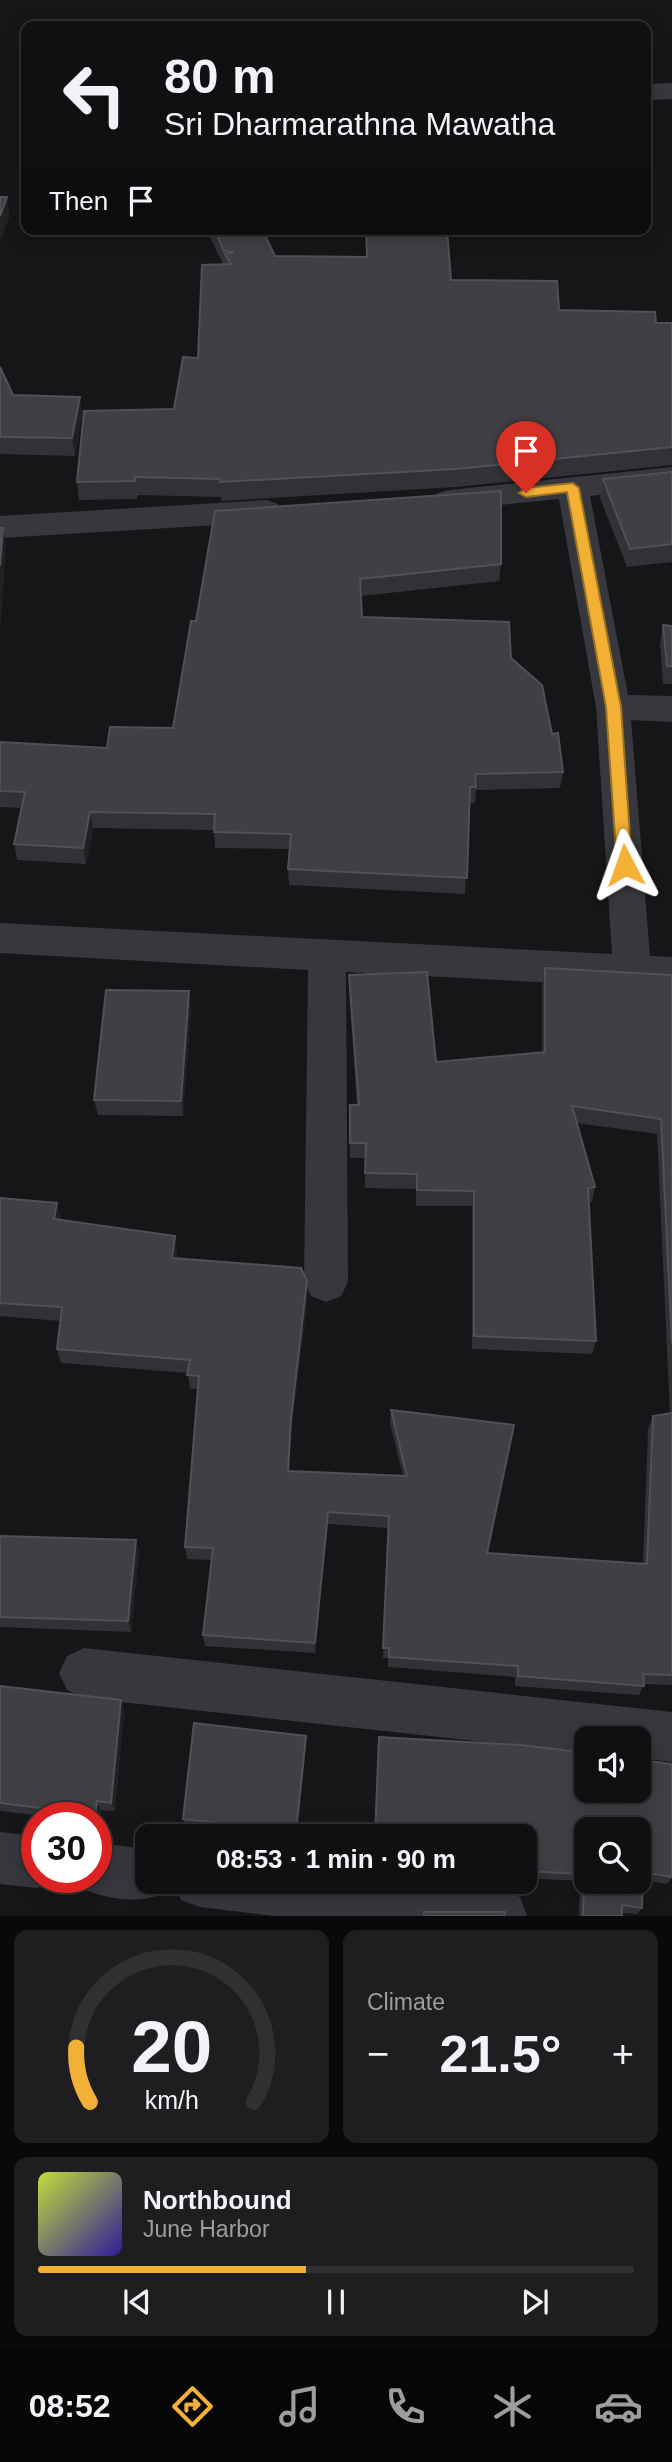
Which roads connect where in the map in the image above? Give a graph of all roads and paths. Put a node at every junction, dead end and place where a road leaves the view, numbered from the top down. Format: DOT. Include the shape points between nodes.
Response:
graph roads {
  1 [pos="672,91"];
  2 [pos="651,92"];
  3 [pos="672,477"];
  4 [pos="573,488"];
  5 [pos="413,502"];
  6 [pos="289,510"];
  7 [pos="0,527"];
  8 [pos="613,707"];
  9 [pos="672,709"];
  10 [pos="0,939"];
  11 [pos="327,955"];
  12 [pos="632,970"];
  13 [pos="672,973"];
  14 [pos="326,1282"];
  15 [pos="84,1673"];
  16 [pos="672,1737"];
  17 [pos="0,1858"];
  18 [pos="21,1860"];
  19 [pos="112,1871"];
  20 [pos="135,1874"];
  21 [pos="312,1894"];
  22 [pos="501,1916"];
  1 -- 2 [label="street"];
  3 -- 4 [label="street"];
  4 -- 5 [label="street"];
  4 -- 8 [label="street"];
  6 -- 7 [label="street"];
  8 -- 9 [label="street"];
  8 -- 12 [label="street"];
  10 -- 11 [label="street"];
  11 -- 12 [label="street"];
  11 -- 14 [label="street"];
  12 -- 13 [label="street"];
  15 -- 16 [label="street"];
  17 -- 18 [label="street"];
  19 -- 20 [label="street"];
  21 -- 22 [label="street"];
}
